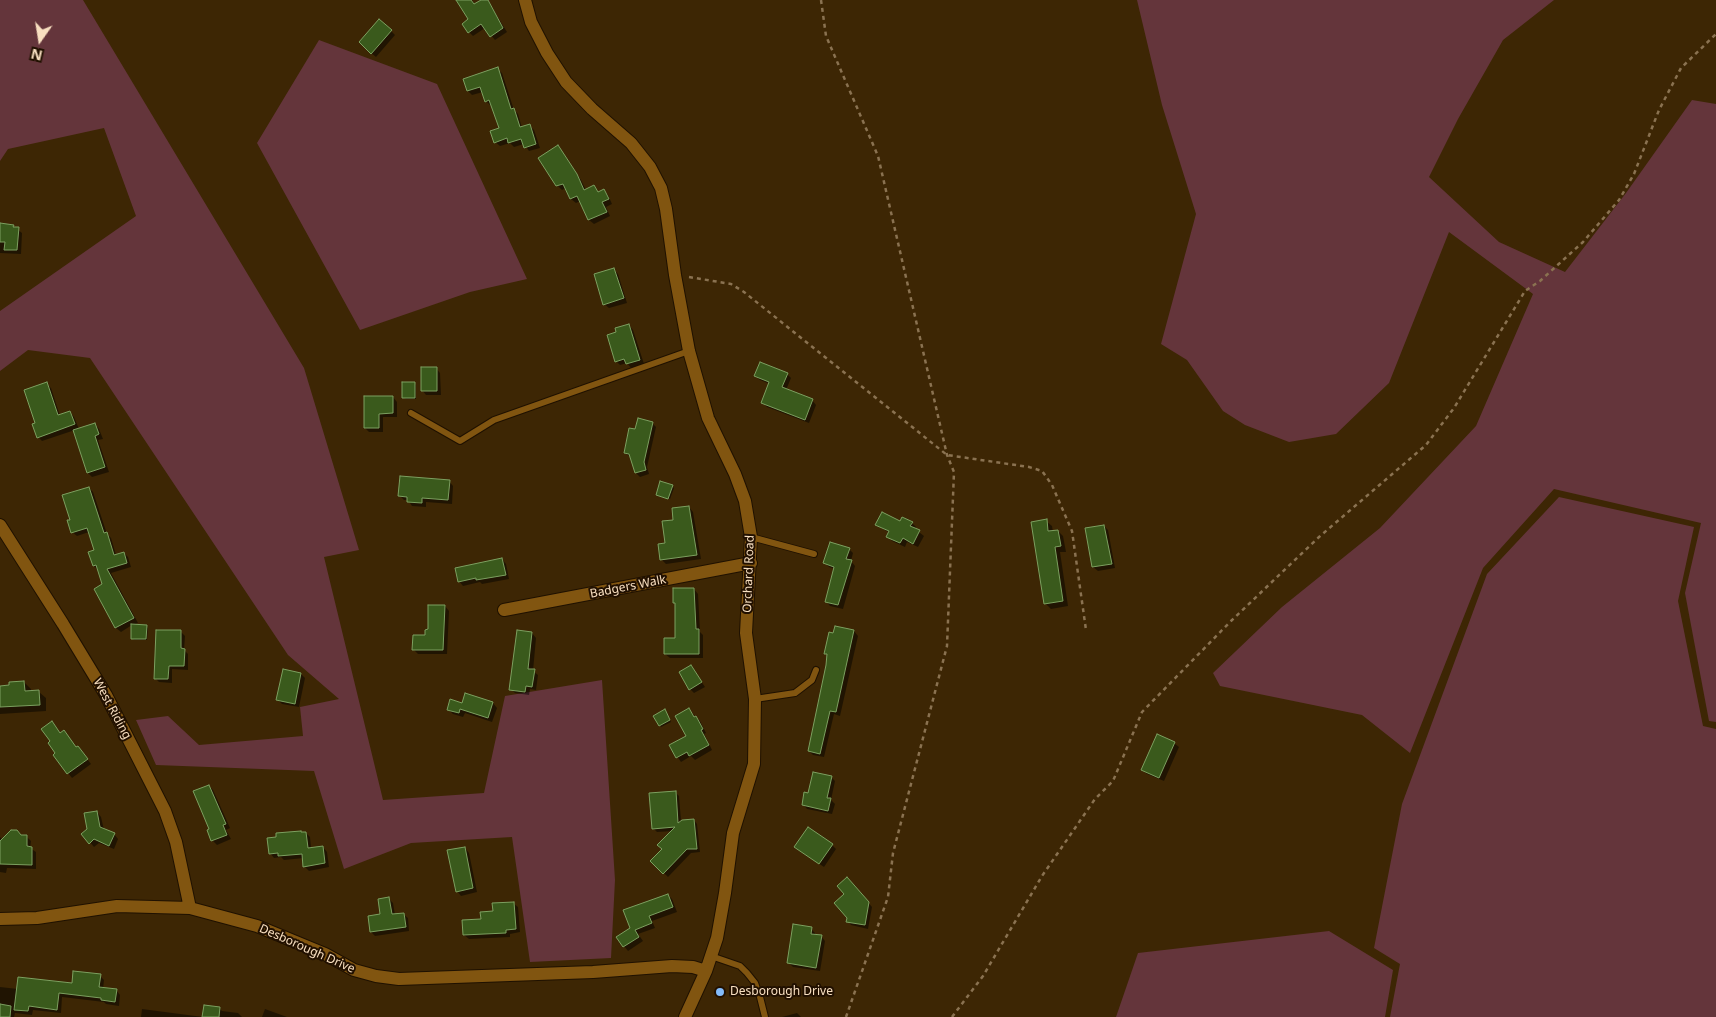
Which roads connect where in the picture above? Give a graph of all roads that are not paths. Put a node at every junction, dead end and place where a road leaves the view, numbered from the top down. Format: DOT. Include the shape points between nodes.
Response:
graph roads {
  1 [pos="525,0"];
  2 [pos="689,350"];
  3 [pos="411,414"];
  4 [pos="0,525"];
  5 [pos="751,537"];
  6 [pos="814,554"];
  7 [pos="751,563"];
  8 [pos="504,610"];
  9 [pos="816,670"];
  10 [pos="754,699"];
  11 [pos="190,908"];
  12 [pos="0,919"];
  13 [pos="711,956"];
  14 [pos="706,971"];
  15 [pos="685,1017"];
  16 [pos="765,1017"];
  1 -- 2 [label="street, Orchard Road" via="539,37 566,82 631,143 661,188"];
  2 -- 3 [label="lane" via="494,420 460,441"];
  2 -- 5 [label="street, Orchard Road" via="708,418 745,501"];
  4 -- 11 [label="street, West Riding" via="106,695 165,812 176,842"];
  5 -- 6 [label="lane"];
  5 -- 7 [label="street, Orchard Road"];
  7 -- 8 [label="street, Badgers Walk"];
  7 -- 10 [label="street, Orchard Road" via="746,633"];
  9 -- 10 [label="lane" via="812,680 795,693"];
  10 -- 13 [label="street, Orchard Road" via="754,764 733,833 725,893"];
  11 -- 12 [label="street, Desborough Drive" via="117,906 37,918"];
  11 -- 14 [label="street, Desborough Drive" via="257,926 325,954 354,970 399,979 678,966"];
  13 -- 14 [label="street, Orchard Road"];
  13 -- 16 [label="lane" via="740,966 747,973 755,983"];
  14 -- 15 [label="street, Orchard Road"];
}
